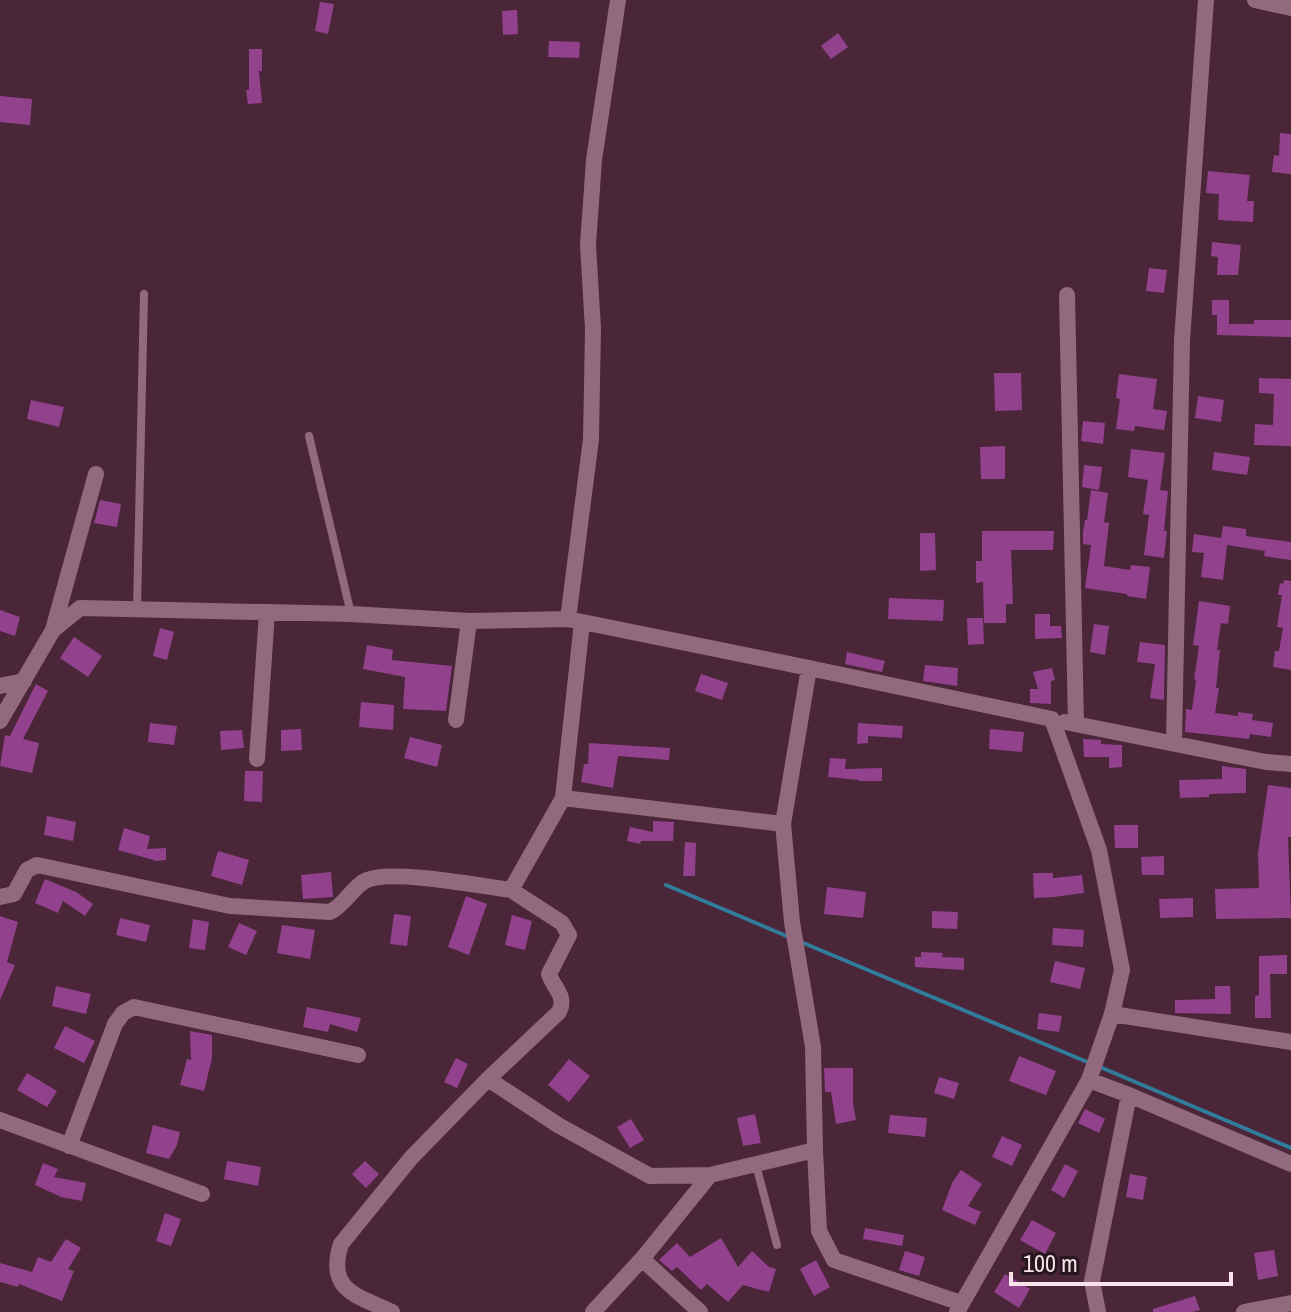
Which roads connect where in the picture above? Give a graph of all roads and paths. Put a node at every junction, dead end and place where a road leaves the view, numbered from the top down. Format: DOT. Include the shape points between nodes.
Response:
graph roads {
  1 [pos="618,0"];
  2 [pos="1206,0"];
  3 [pos="1255,0"];
  4 [pos="1291,8"];
  5 [pos="144,294"];
  6 [pos="1067,295"];
  7 [pos="309,436"];
  8 [pos="96,474"];
  9 [pos="137,609"];
  10 [pos="267,613"];
  11 [pos="351,614"];
  12 [pos="575,620"];
  13 [pos="469,621"];
  14 [pos="53,630"];
  15 [pos="809,668"];
  16 [pos="24,681"];
  17 [pos="0,686"];
  18 [pos="1052,719"];
  19 [pos="456,720"];
  20 [pos="0,721"];
  21 [pos="1076,724"];
  22 [pos="1174,743"];
  23 [pos="257,759"];
  24 [pos="1291,764"];
  25 [pos="563,798"];
  26 [pos="783,824"];
  27 [pos="511,890"];
  28 [pos="0,897"];
  29 [pos="1112,1014"];
  30 [pos="1291,1042"];
  31 [pos="358,1055"];
  32 [pos="1093,1068"];
  33 [pos="488,1079"];
  34 [pos="1129,1095"];
  35 [pos="0,1120"];
  36 [pos="69,1146"];
  37 [pos="815,1150"];
  38 [pos="756,1164"];
  39 [pos="1291,1164"];
  40 [pos="710,1175"];
  41 [pos="202,1194"];
  42 [pos="777,1245"];
  43 [pos="642,1259"];
  44 [pos="1291,1303"];
  45 [pos="959,1307"];
  46 [pos="392,1312"];
  47 [pos="593,1312"];
  48 [pos="700,1312"];
  49 [pos="1098,1312"];
  50 [pos="1244,1312"];
  1 -- 12 [label="street" via="594,160 588,245 591,439"];
  2 -- 22 [label="street" via="1182,340"];
  3 -- 4 [label="street"];
  5 -- 9 [label="lane"];
  6 -- 21 [label="street"];
  7 -- 11 [label="lane"];
  8 -- 14 [label="street"];
  9 -- 10 [label="street"];
  9 -- 14 [label="street" via="80,608"];
  10 -- 11 [label="street"];
  10 -- 23 [label="street"];
  11 -- 13 [label="street"];
  12 -- 13 [label="street"];
  12 -- 15 [label="street"];
  12 -- 25 [label="street"];
  13 -- 19 [label="street"];
  14 -- 16 [label="street"];
  15 -- 18 [label="street"];
  15 -- 26 [label="street"];
  16 -- 17 [label="street"];
  16 -- 20 [label="street"];
  18 -- 21 [label="street"];
  18 -- 29 [label="street" via="1099,850 1122,970"];
  21 -- 22 [label="street"];
  22 -- 24 [label="street"];
  25 -- 26 [label="street"];
  25 -- 27 [label="street"];
  26 -- 37 [label="street" via="792,922 813,1047"];
  27 -- 28 [label="street" via="387,876 365,880 330,912 230,906 37,865 27,870 14,894"];
  27 -- 33 [label="street" via="562,923 569,935 549,974 563,1004"];
  29 -- 30 [label="street"];
  29 -- 32 [label="street"];
  31 -- 36 [label="street" via="134,1007 115,1024"];
  32 -- 34 [label="street"];
  32 -- 45 [label="street"];
  33 -- 40 [label="street" via="650,1176"];
  33 -- 46 [label="street" via="411,1158 341,1244 339,1281"];
  34 -- 39 [label="street"];
  34 -- 49 [label="street" via="1092,1281"];
  35 -- 36 [label="street"];
  36 -- 41 [label="street"];
  37 -- 38 [label="street"];
  37 -- 45 [label="street" via="819,1231 834,1260"];
  38 -- 40 [label="street"];
  38 -- 42 [label="lane"];
  40 -- 43 [label="street"];
  43 -- 47 [label="street"];
  43 -- 48 [label="street"];
  44 -- 50 [label="street"];
}
